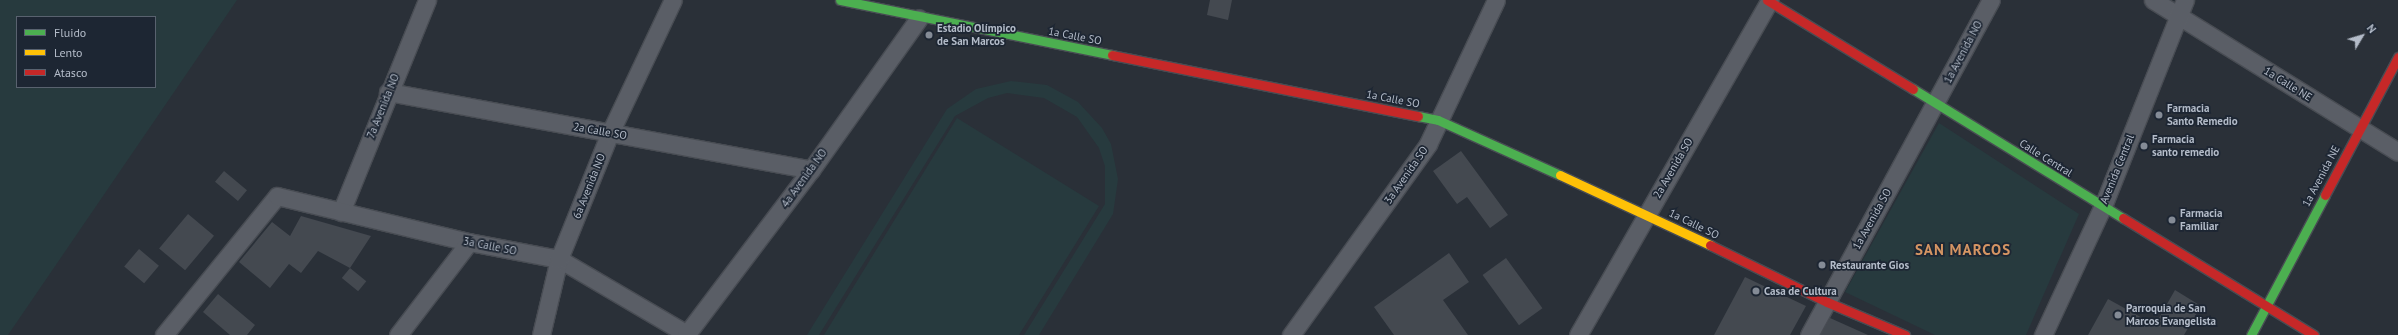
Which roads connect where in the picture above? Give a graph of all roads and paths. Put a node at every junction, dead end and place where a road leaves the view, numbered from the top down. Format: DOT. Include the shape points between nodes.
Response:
graph roads {
  1 [pos="426,0"];
  2 [pos="673,0"];
  3 [pos="840,0"];
  4 [pos="1496,0"];
  5 [pos="1991,0"];
  6 [pos="2153,0"];
  7 [pos="2185,0"];
  8 [pos="1769,1"];
  9 [pos="2179,16"];
  10 [pos="919,18"];
  11 [pos="2398,57"];
  12 [pos="388,92"];
  13 [pos="1935,104"];
  14 [pos="1438,120"];
  15 [pos="2359,128"];
  16 [pos="610,133"];
  17 [pos="2398,152"];
  18 [pos="811,170"];
  19 [pos="2103,206"];
  20 [pos="341,212"];
  21 [pos="1646,214"];
  22 [pos="468,242"];
  23 [pos="559,259"];
  24 [pos="1827,302"];
  25 [pos="2265,306"];
  26 [pos="687,334"];
  27 [pos="164,335"];
  28 [pos="398,335"];
  29 [pos="541,335"];
  30 [pos="1291,335"];
  31 [pos="1578,335"];
  32 [pos="1809,335"];
  33 [pos="1905,335"];
  34 [pos="2043,335"];
  35 [pos="2252,335"];
  36 [pos="2314,335"];
  1 -- 12 [label="street, 7a Avenida NO"];
  2 -- 16 [label="street, 6a Avenida NO"];
  3 -- 10 [label="street, 1a Calle SO"];
  4 -- 14 [label="street, 3a Avenida SO"];
  5 -- 13 [label="street, 1a Avenida NO"];
  6 -- 9 [label="street, 1a Calle NE"];
  7 -- 9 [label="street, Avenida Central"];
  8 -- 13 [label="street, Calle Central"];
  8 -- 21 [label="street, 2a Avenida SO"];
  9 -- 15 [label="street, 1a Calle NE"];
  9 -- 19 [label="street, Avenida Central"];
  10 -- 14 [label="street, 1a Calle SO"];
  10 -- 18 [label="street, 4a Avenida NO"];
  11 -- 15 [label="street, 1a Avenida NE"];
  12 -- 16 [label="street, 2a Calle SO"];
  12 -- 20 [label="street, 7a Avenida NO"];
  13 -- 19 [label="street, Calle Central"];
  13 -- 24 [label="street, 1a Avenida SO"];
  14 -- 21 [label="street, 1a Calle SO"];
  14 -- 30 [label="street, 3a Avenida SO" via="1428,144"];
  15 -- 17 [label="street, 1a Calle NE"];
  15 -- 25 [label="street, 1a Avenida NE"];
  16 -- 18 [label="street, 2a Calle SO"];
  16 -- 23 [label="street, 6a Avenida NO"];
  18 -- 26 [label="street, 4a Avenida NO"];
  19 -- 25 [label="street, Calle Central"];
  19 -- 34 [label="street, Avenida Central"];
  20 -- 22 [label="street, 3a Calle SO"];
  20 -- 27 [label="street, 3a Calle SO" via="277,196"];
  21 -- 24 [label="street, 1a Calle SO"];
  21 -- 31 [label="street, 2a Avenida SO"];
  22 -- 23 [label="street, 3a Calle SO"];
  22 -- 28 [label="street"];
  23 -- 26 [label="street, 3a Calle SO"];
  23 -- 29 [label="street, 6a Avenida NO"];
  24 -- 32 [label="street, 1a Avenida SO"];
  24 -- 33 [label="street, 1a Calle SO"];
  25 -- 35 [label="street, 1a Avenida NE"];
  25 -- 36 [label="street, Calle Central"];
}
